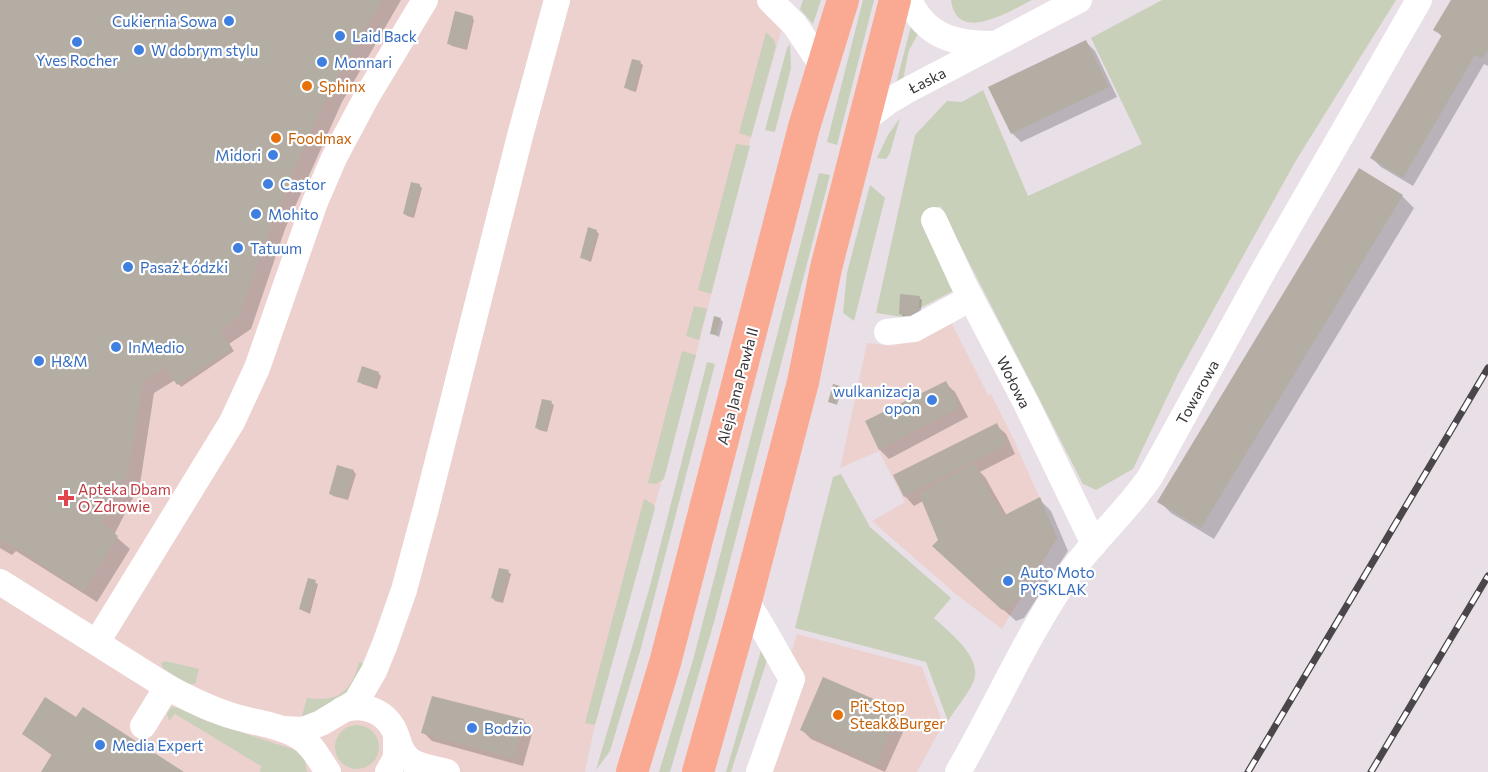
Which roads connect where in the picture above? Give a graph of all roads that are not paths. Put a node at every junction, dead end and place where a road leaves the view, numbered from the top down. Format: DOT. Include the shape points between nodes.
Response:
graph roads {
  1 [pos="425,0"];
  2 [pos="557,0"];
  3 [pos="843,0"];
  4 [pos="895,0"];
  5 [pos="909,0"];
  6 [pos="1079,0"];
  7 [pos="1419,0"];
  8 [pos="774,2"];
  9 [pos="993,44"];
  10 [pos="823,67"];
  11 [pos="863,121"];
  12 [pos="934,220"];
  13 [pos="971,298"];
  14 [pos="887,332"];
  15 [pos="1094,544"];
  16 [pos="0,582"];
  17 [pos="746,601"];
  18 [pos="97,642"];
  19 [pos="374,670"];
  20 [pos="167,687"];
  21 [pos="337,714"];
  22 [pos="143,726"];
  23 [pos="391,727"];
  24 [pos="283,729"];
  25 [pos="630,767"];
  26 [pos="323,768"];
  27 [pos="388,772"];
  28 [pos="447,772"];
  29 [pos="698,772"];
  30 [pos="759,772"];
  31 [pos="958,772"];
  1 -- 18 [label="street" via="334,158 257,368 232,422"];
  2 -- 19 [label="street" via="404,590"];
  3 -- 10 [label="main road, Aleja Jana Pawła II"];
  4 -- 11 [label="main road"];
  5 -- 9 [label="street, Łaska" via="928,27 942,36 964,43"];
  6 -- 9 [label="street, Łaska"];
  7 -- 15 [label="street, Towarowa" via="1150,477"];
  8 -- 10 [label="street"];
  9 -- 11 [label="street, Łaska" via="889,101"];
  10 -- 25 [label="main road, Aleja Jana Pawła II" via="671,640"];
  11 -- 17 [label="main road" via="826,268 803,382"];
  12 -- 13 [label="street, Wołowa"];
  13 -- 14 [label="street" via="914,329"];
  13 -- 15 [label="street, Wołowa"];
  15 -- 31 [label="street, Towarowa" via="1054,596"];
  16 -- 18 [label="street"];
  17 -- 29 [label="main road"];
  17 -- 30 [label="street" via="792,679"];
  18 -- 20 [label="street"];
  19 -- 21 [label="street" via="356,702"];
  19 -- 23 [label="street" via="375,695"];
  20 -- 22 [label="street"];
  20 -- 24 [label="street" via="212,710"];
  21 -- 23 [label="street" via="354,707 367,708"];
  21 -- 24 [label="street" via="303,730"];
  21 -- 26 [label="street" via="319,738"];
  23 -- 27 [label="street" via="396,758"];
  23 -- 28 [label="street" via="406,757"];
  24 -- 26 [label="street" via="300,737"];
}
